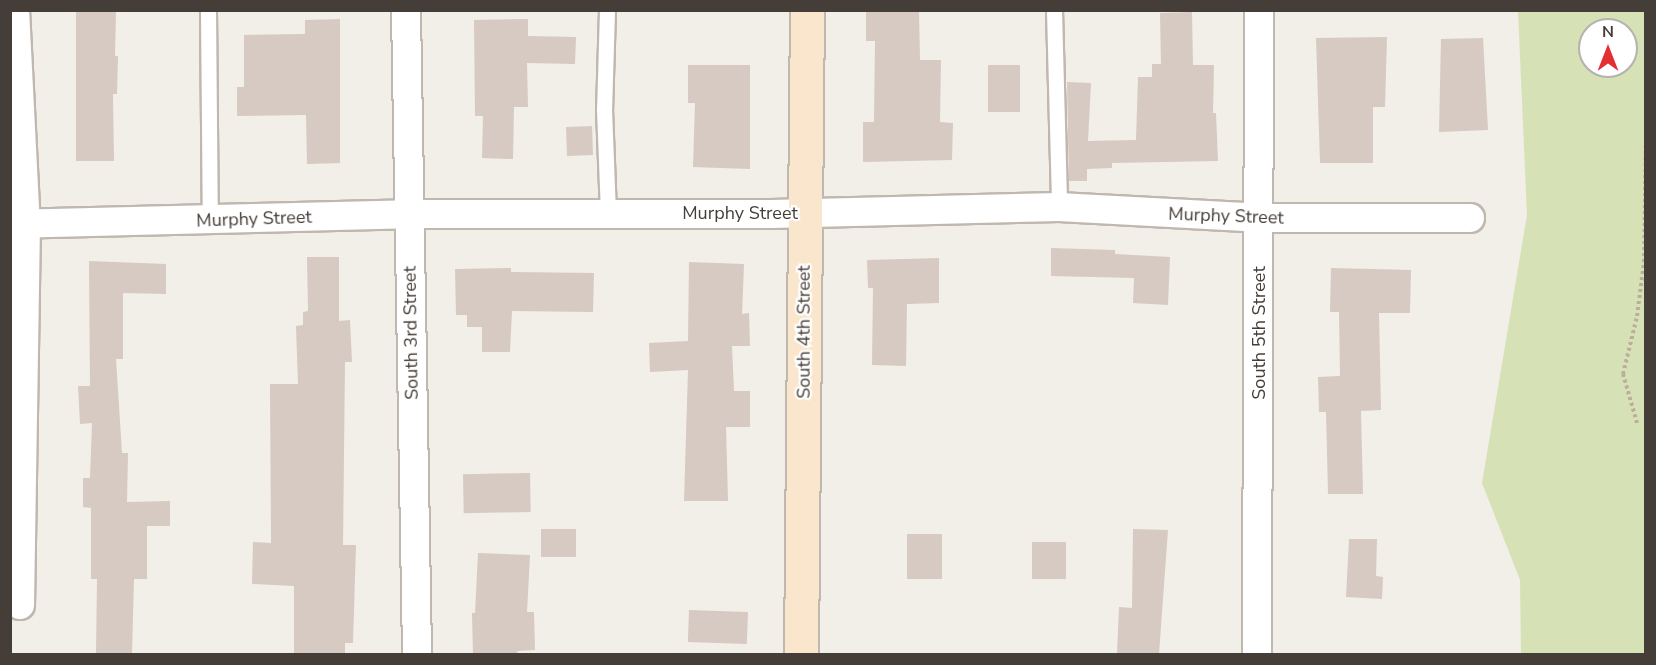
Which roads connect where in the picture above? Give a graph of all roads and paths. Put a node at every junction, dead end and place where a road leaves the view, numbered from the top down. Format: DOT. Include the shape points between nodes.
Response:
graph roads {
  1 [pos="15,10"];
  2 [pos="208,10"];
  3 [pos="406,10"];
  4 [pos="607,10"];
  5 [pos="807,10"];
  6 [pos="1054,10"];
  7 [pos="1259,10"];
  8 [pos="1646,135"];
  9 [pos="1059,207"];
  10 [pos="608,213"];
  11 [pos="805,213"];
  12 [pos="408,214"];
  13 [pos="1259,218"];
  14 [pos="1470,218"];
  15 [pos="210,221"];
  16 [pos="18,224"];
  17 [pos="1637,423"];
  18 [pos="20,605"];
  19 [pos="417,654"];
  20 [pos="801,654"];
  21 [pos="1257,654"];
  1 -- 16 [label="street"];
  2 -- 15 [label="lane"];
  3 -- 12 [label="street, South 3rd Street"];
  4 -- 10 [label="lane" via="604,109"];
  5 -- 11 [label="main road, South 4th Street"];
  6 -- 9 [label="lane"];
  7 -- 13 [label="street, South 5th Street"];
  8 -- 17 [label="path" via="1644,262 1637,316 1623,374"];
  9 -- 11 [label="street, Murphy Street"];
  9 -- 13 [label="street, Murphy Street"];
  10 -- 11 [label="street, Murphy Street"];
  10 -- 12 [label="street, Murphy Street"];
  11 -- 20 [label="main road, South 4th Street"];
  12 -- 15 [label="street, Murphy Street"];
  12 -- 19 [label="street, South 3rd Street"];
  13 -- 14 [label="street, Murphy Street"];
  13 -- 21 [label="street, South 5th Street"];
  15 -- 16 [label="street, Murphy Street"];
  16 -- 18 [label="street"];
}
